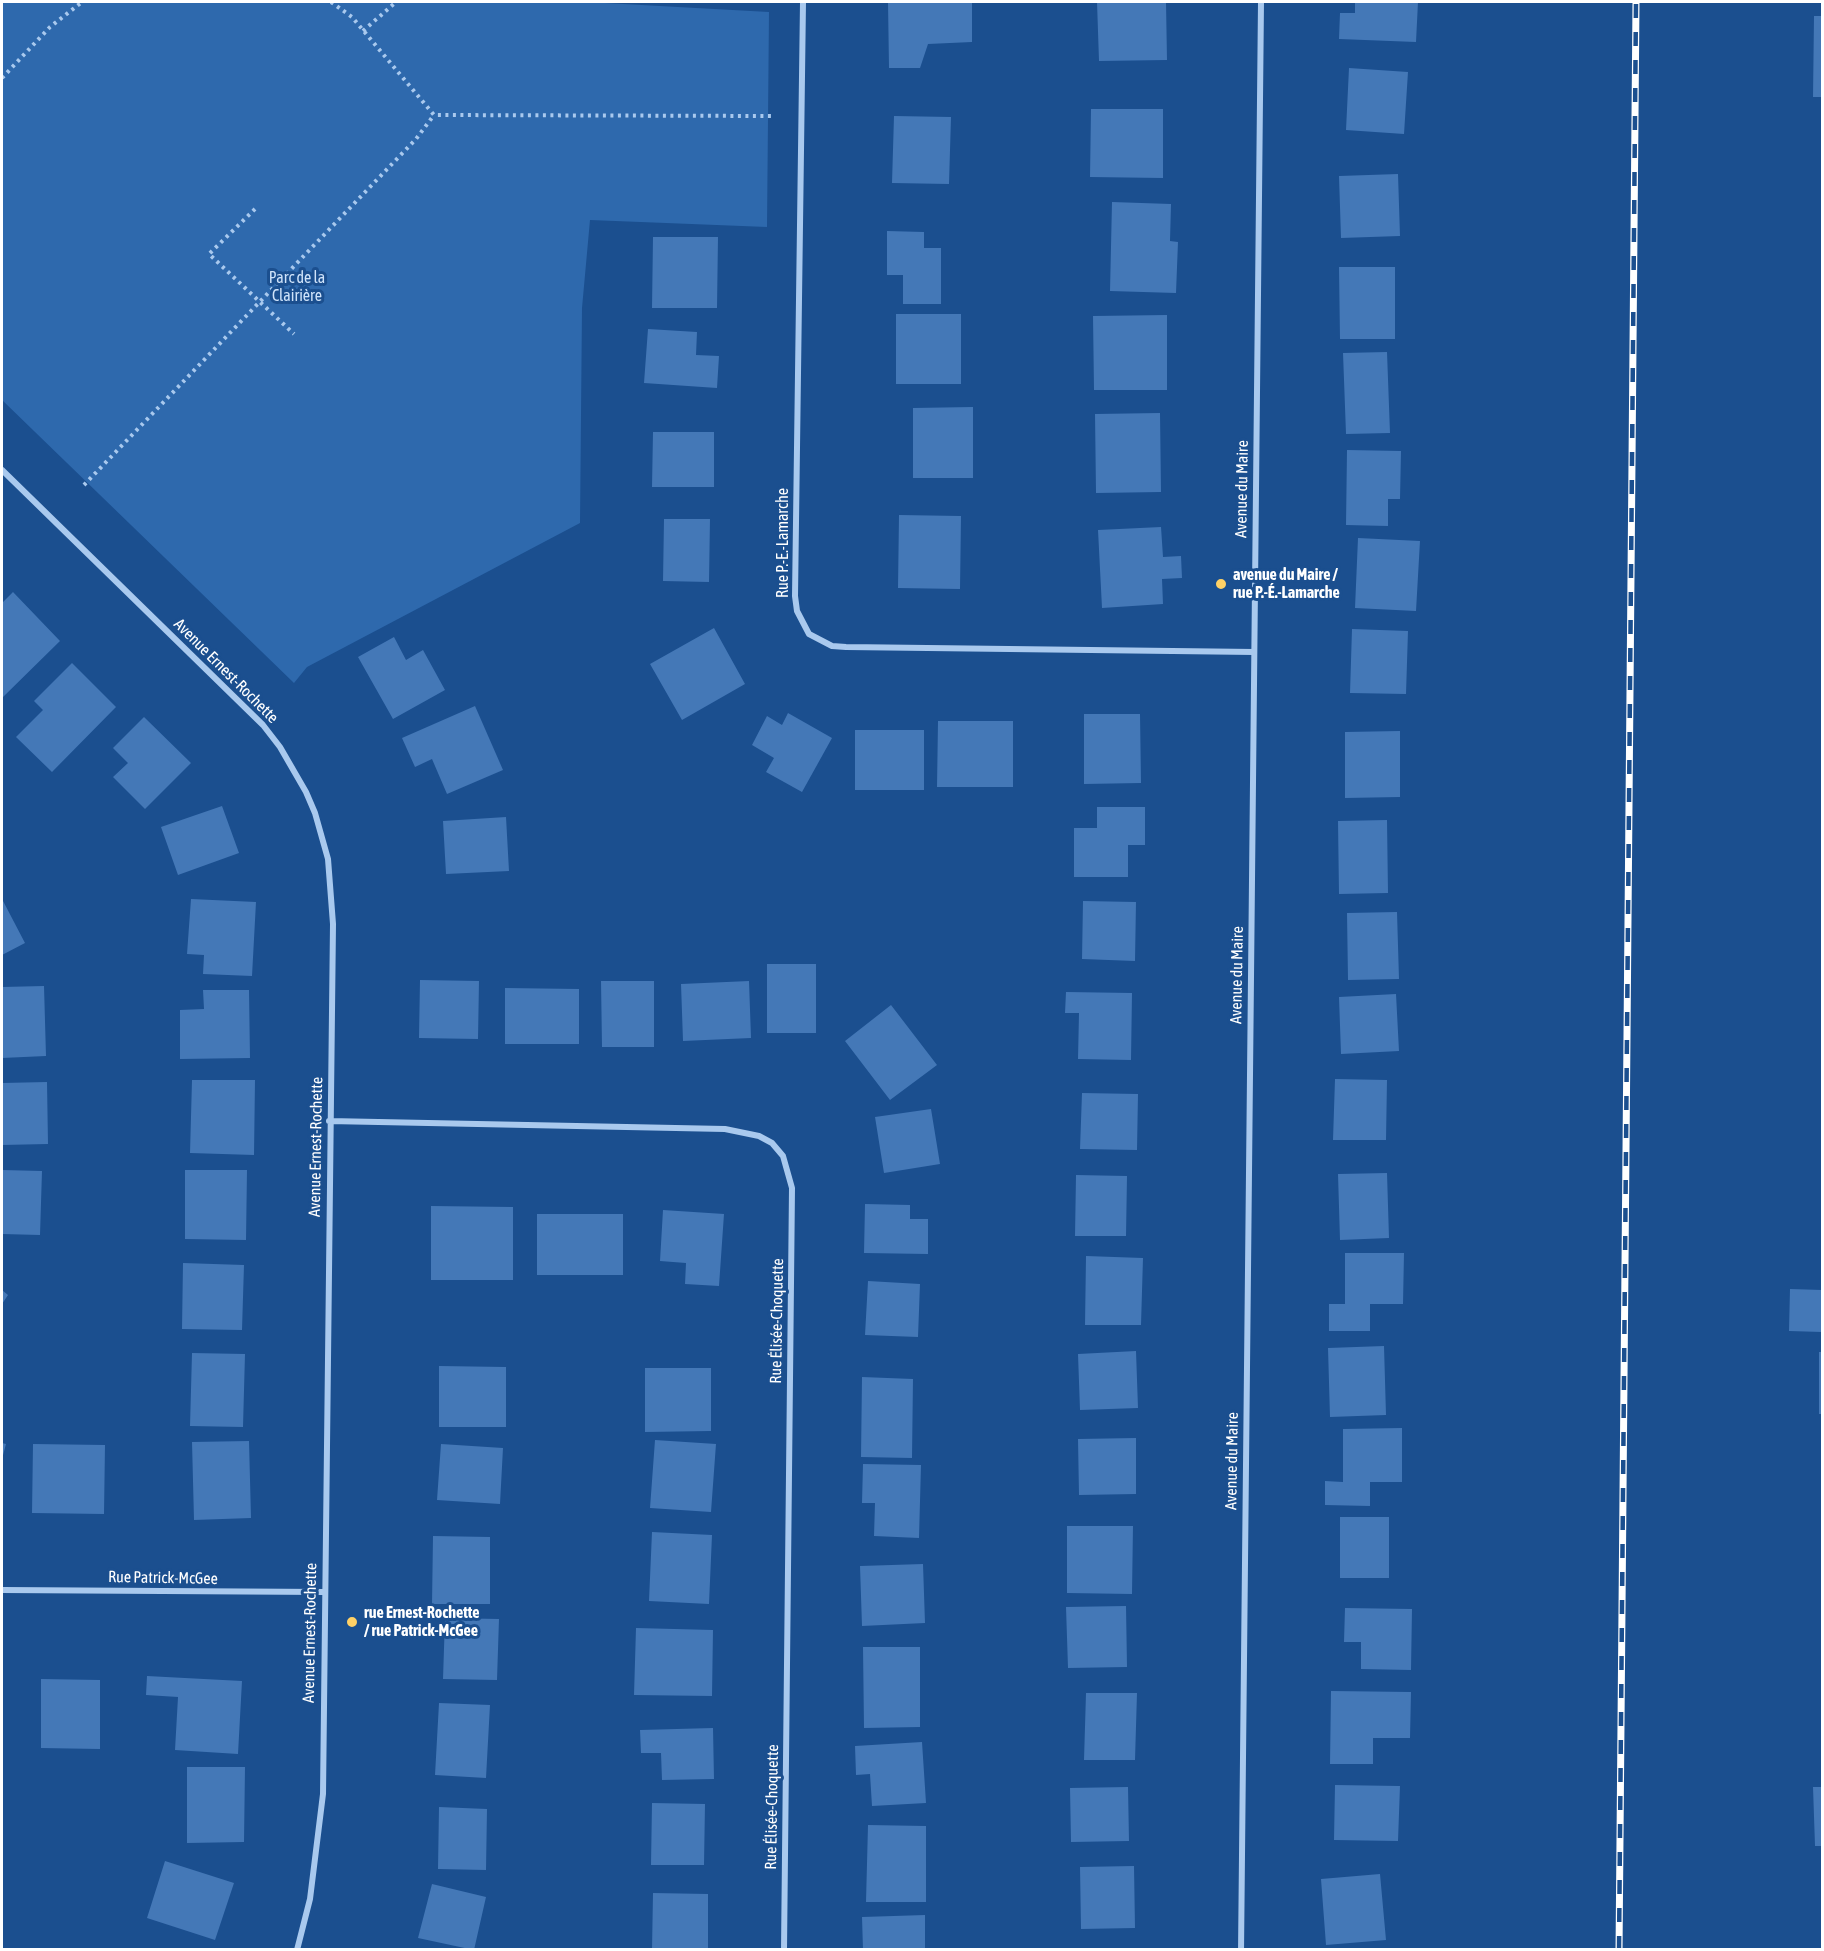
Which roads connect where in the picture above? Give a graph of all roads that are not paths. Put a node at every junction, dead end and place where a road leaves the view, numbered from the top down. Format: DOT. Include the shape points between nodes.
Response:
graph roads {
  1 [pos="803,2"];
  2 [pos="1261,2"];
  3 [pos="2,470"];
  4 [pos="1254,652"];
  5 [pos="329,1122"];
  6 [pos="2,1590"];
  7 [pos="324,1592"];
  8 [pos="297,1950"];
  9 [pos="784,1950"];
  10 [pos="1241,1950"];
  1 -- 4 [label="street, Rue P.-E.-Lamarche" via="795,596 797,611 809,634 832,646 846,647"];
  2 -- 4 [label="street, Avenue du Maire"];
  3 -- 5 [label="street, Avenue Ernest-Rochette" via="263,725 295,771 320,830 331,882"];
  4 -- 10 [label="street, Avenue du Maire"];
  5 -- 7 [label="street, Avenue Ernest-Rochette"];
  5 -- 9 [label="street, Rue Élisée-Choquette" via="725,1129 759,1136 783,1156 792,1188"];
  6 -- 7 [label="street, Rue Patrick-McGee"];
  7 -- 8 [label="street, Avenue Ernest-Rochette" via="322,1805 310,1899"];
}
